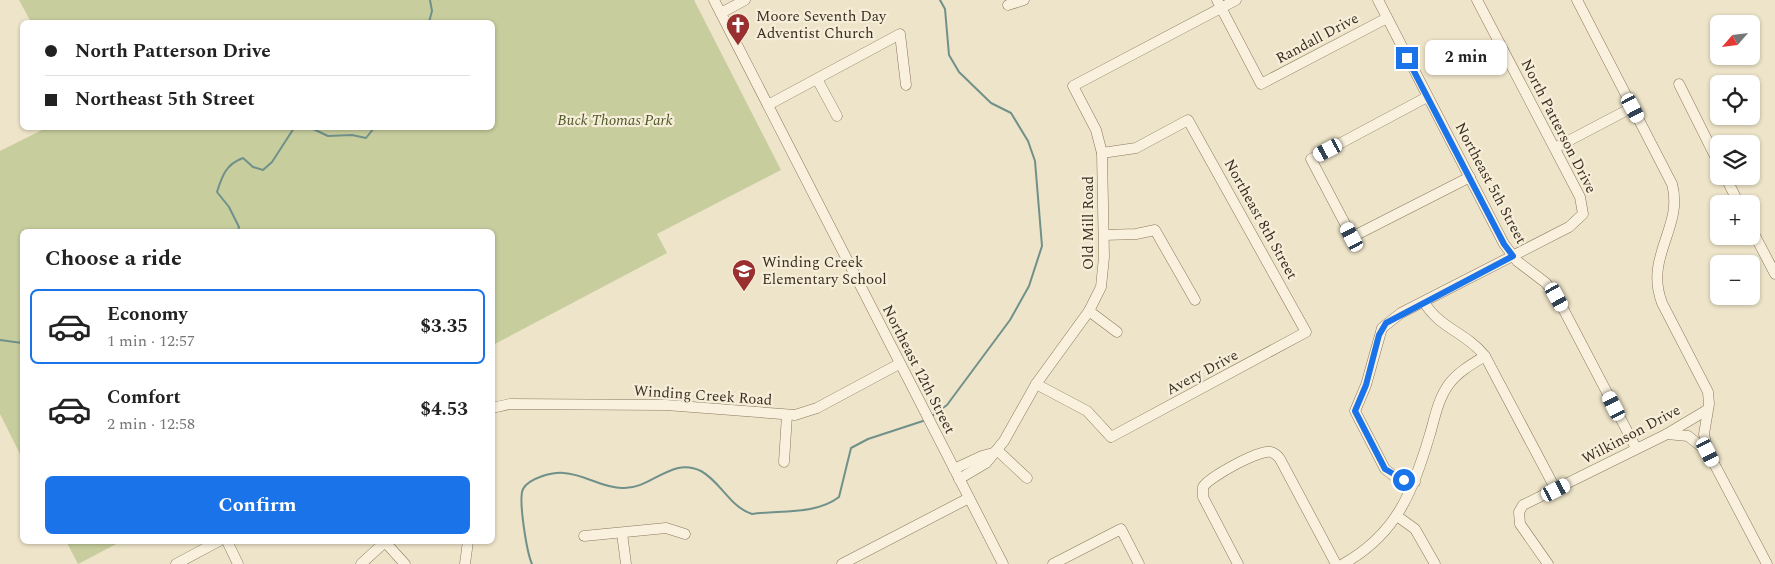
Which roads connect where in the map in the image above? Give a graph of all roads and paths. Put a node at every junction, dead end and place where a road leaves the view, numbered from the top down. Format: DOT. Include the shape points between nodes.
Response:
graph roads {
  1 [pos="714,0"];
  2 [pos="745,0"];
  3 [pos="1024,0"];
  4 [pos="1236,0"];
  5 [pos="1378,0"];
  6 [pos="1477,0"];
  7 [pos="1578,0"];
  8 [pos="1219,4"];
  9 [pos="1008,5"];
  10 [pos="721,13"];
  11 [pos="1387,18"];
  12 [pos="817,79"];
  13 [pos="1679,84"];
  14 [pos="906,85"];
  15 [pos="1428,97"];
  16 [pos="768,105"];
  17 [pos="1633,108"];
  18 [pos="837,116"];
  19 [pos="1710,146"];
  20 [pos="1554,148"];
  21 [pos="1102,153"];
  22 [pos="1470,177"];
  23 [pos="1104,235"];
  24 [pos="1760,245"];
  25 [pos="1513,256"];
  26 [pos="1775,274"];
  27 [pos="1195,300"];
  28 [pos="1424,302"];
  29 [pos="1089,311"];
  30 [pos="1117,332"];
  31 [pos="1306,332"];
  32 [pos="1485,356"];
  33 [pos="899,364"];
  34 [pos="1036,384"];
  35 [pos="495,407"];
  36 [pos="1708,410"];
  37 [pos="787,416"];
  38 [pos="1665,434"];
  39 [pos="1636,448"];
  40 [pos="995,452"];
  41 [pos="1708,452"];
  42 [pos="784,462"];
  43 [pos="954,469"];
  44 [pos="1027,478"];
  45 [pos="959,479"];
  46 [pos="1415,482"];
  47 [pos="1556,490"];
  48 [pos="969,498"];
  49 [pos="1397,516"];
  50 [pos="622,533"];
  51 [pos="685,534"];
  52 [pos="584,536"];
  53 [pos="213,544"];
  54 [pos="228,544"];
  55 [pos="383,544"];
  56 [pos="387,544"];
  57 [pos="467,544"];
  58 [pos="176,564"];
  59 [pos="238,564"];
  60 [pos="361,564"];
  61 [pos="405,564"];
  62 [pos="464,564"];
  63 [pos="626,564"];
  64 [pos="842,564"];
  65 [pos="1003,564"];
  66 [pos="1053,564"];
  67 [pos="1139,564"];
  68 [pos="1238,564"];
  69 [pos="1336,564"];
  70 [pos="1343,564"];
  71 [pos="1435,564"];
  72 [pos="1548,564"];
  73 [pos="1766,564"];
  1 -- 10 [label="street, Northeast 12th Street"];
  2 -- 10 [label="street"];
  3 -- 9 [label="street"];
  4 -- 8 [label="street"];
  5 -- 11 [label="street, Northeast 5th Street"];
  6 -- 20 [label="street, North Patterson Drive"];
  7 -- 17 [label="street"];
  8 -- 11 [label="street, Randall Drive" via="1261,84"];
  8 -- 21 [label="street, Old Mill Road" via="1073,86 1096,130"];
  10 -- 16 [label="street, Northeast 12th Street"];
  11 -- 15 [label="street, Northeast 5th Street"];
  12 -- 14 [label="street" via="900,34"];
  12 -- 16 [label="street"];
  12 -- 18 [label="street"];
  13 -- 19 [label="street"];
  15 -- 22 [label="street, Northeast 5th Street"];
  15 -- 22 [label="street" via="1311,159 1352,237"];
  16 -- 33 [label="street, Northeast 12th Street"];
  17 -- 20 [label="street"];
  17 -- 36 [label="street" via="1669,176 1675,199 1656,272 1656,288 1708,392"];
  20 -- 25 [label="street, North Patterson Drive" via="1580,197 1583,214 1576,222"];
  21 -- 23 [label="street, Old Mill Road"];
  21 -- 31 [label="street, Northeast 8th Street" via="1136,148 1188,120"];
  22 -- 25 [label="street, Northeast 5th Street"];
  23 -- 27 [label="street" via="1155,230"];
  23 -- 29 [label="street, Old Mill Road" via="1104,275"];
  24 -- 26 [label="street"];
  25 -- 28 [label="street, North Patterson Drive"];
  25 -- 39 [label="street, Northeast 5th Street" via="1546,283 1557,297"];
  28 -- 32 [label="street" via="1435,318 1474,343"];
  28 -- 46 [label="street, North Patterson Drive" via="1390,320 1382,328 1355,411 1385,469 1394,476"];
  29 -- 30 [label="street"];
  29 -- 34 [label="street, Old Mill Road"];
  31 -- 34 [label="street, Avery Drive" via="1111,437 1086,411"];
  32 -- 46 [label="street" via="1455,376 1443,394"];
  32 -- 47 [label="street"];
  33 -- 37 [label="street, Winding Creek Road" via="817,408"];
  33 -- 43 [label="street, Northeast 12th Street"];
  34 -- 40 [label="street, Old Mill Road"];
  35 -- 37 [label="street, Winding Creek Road" via="510,404 666,405"];
  36 -- 38 [label="street, Wilkinson Drive"];
  36 -- 41 [label="street" via="1704,434"];
  37 -- 42 [label="street"];
  38 -- 39 [label="street, Wilkinson Drive"];
  38 -- 41 [label="street" via="1688,436"];
  39 -- 47 [label="street, Wilkinson Drive"];
  40 -- 43 [label="street"];
  40 -- 44 [label="street"];
  40 -- 45 [label="street, Old Mill Road" via="986,463"];
  41 -- 73 [label="street"];
  43 -- 45 [label="street, Northeast 12th Street"];
  45 -- 48 [label="street, Northeast 12th Street"];
  46 -- 49 [label="street"];
  47 -- 72 [label="street, Wilkinson Drive" via="1523,505 1518,516 1520,524"];
  48 -- 64 [label="street"];
  48 -- 65 [label="street, Northeast 12th Street"];
  49 -- 70 [label="street" via="1369,546"];
  49 -- 71 [label="street" via="1415,529"];
  50 -- 51 [label="street" via="666,528"];
  50 -- 52 [label="street"];
  50 -- 63 [label="street"];
  53 -- 58 [label="street"];
  54 -- 59 [label="street"];
  55 -- 60 [label="street"];
  56 -- 61 [label="street"];
  57 -- 62 [label="street"];
  66 -- 67 [label="street" via="1121,529"];
  68 -- 69 [label="street" via="1202,492 1211,479 1257,455 1272,452 1280,459"];
}
